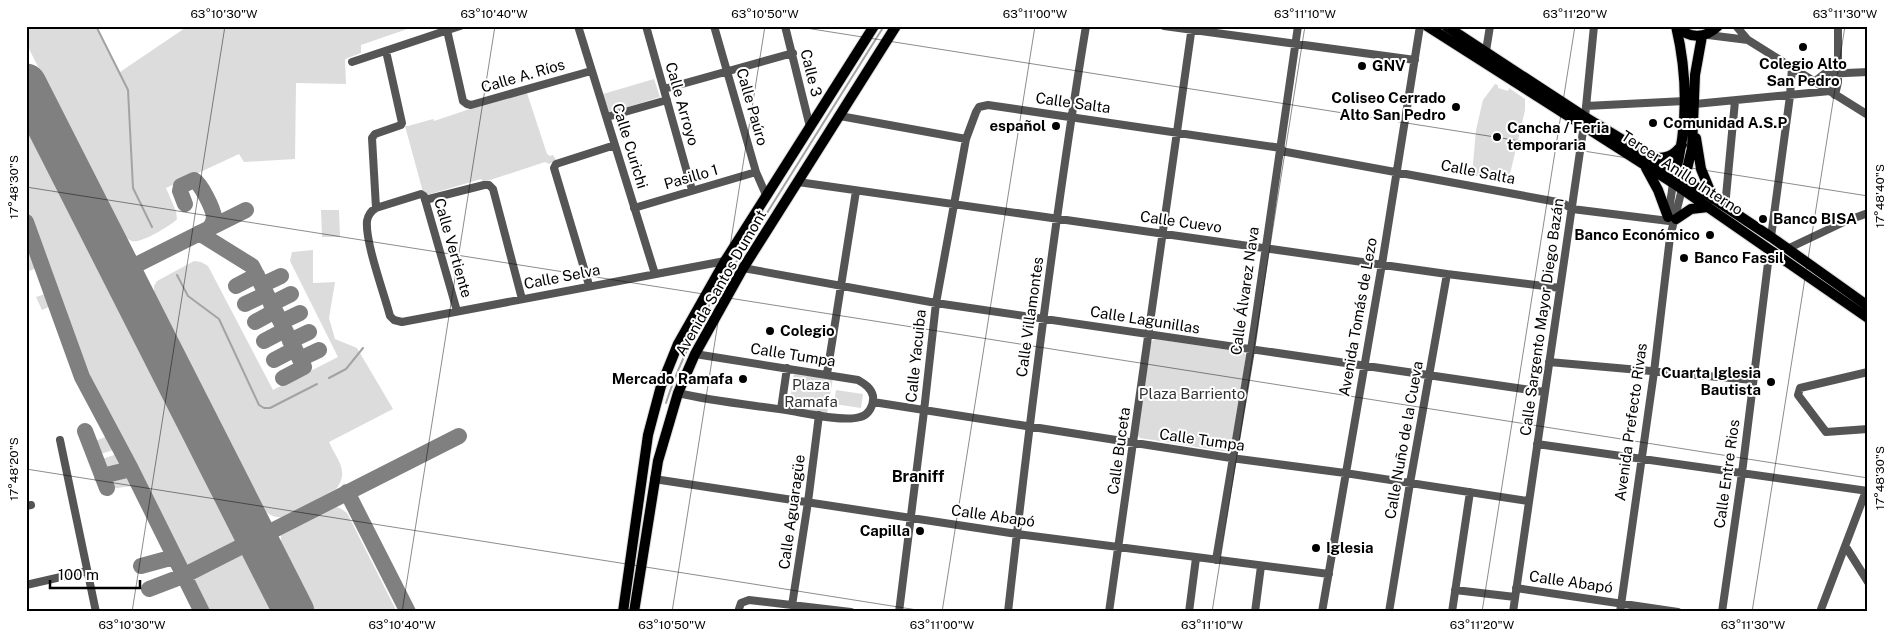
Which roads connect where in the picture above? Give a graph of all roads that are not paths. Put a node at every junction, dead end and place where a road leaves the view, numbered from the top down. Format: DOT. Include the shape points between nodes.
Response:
graph roads {
  1 [pos="460,26"];
  2 [pos="578,26"];
  3 [pos="646,26"];
  4 [pos="714,26"];
  5 [pos="785,26"];
  6 [pos="874,26"];
  7 [pos="896,26"];
  8 [pos="1086,26"];
  9 [pos="1164,26"];
  10 [pos="1298,26"];
  11 [pos="1420,26"];
  12 [pos="1446,26"];
  13 [pos="1490,26"];
  14 [pos="1594,26"];
  15 [pos="1677,26"];
  16 [pos="1718,26"];
  17 [pos="1736,26"];
  18 [pos="1838,26"];
  19 [pos="1192,28"];
  20 [pos="1432,28"];
  21 [pos="447,30"];
  22 [pos="1705,35"];
  23 [pos="1748,40"];
  24 [pos="1295,43"];
  25 [pos="386,51"];
  26 [pos="1486,51"];
  27 [pos="792,53"];
  28 [pos="1415,60"];
  29 [pos="352,62"];
  30 [pos="1484,63"];
  31 [pos="1792,67"];
  32 [pos="591,71"];
  33 [pos="727,71"];
  34 [pos="1518,72"];
  35 [pos="1868,72"];
  36 [pos="1838,74"];
  37 [pos="1814,82"];
  38 [pos="1523,88"];
  39 [pos="664,90"];
  40 [pos="1549,93"];
  41 [pos="1833,93"];
  42 [pos="1790,96"];
  43 [pos="667,100"];
  44 [pos="1735,101"];
  45 [pos="1690,102"];
  46 [pos="980,107"];
  47 [pos="1868,115"];
  48 [pos="840,116"];
  49 [pos="607,117"];
  50 [pos="1071,117"];
  51 [pos="1585,117"];
  52 [pos="1694,124"];
  53 [pos="810,126"];
  54 [pos="1176,132"];
  55 [pos="966,139"];
  56 [pos="1682,144"];
  57 [pos="615,145"];
  58 [pos="1281,150"];
  59 [pos="1647,161"];
  60 [pos="1396,171"];
  61 [pos="756,172"];
  62 [pos="1679,181"];
  63 [pos="798,182"];
  64 [pos="781,189"];
  65 [pos="692,190"];
  66 [pos="856,192"];
  67 [pos="766,195"];
  68 [pos="423,197"];
  69 [pos="1711,203"];
  70 [pos="954,204"];
  71 [pos="1725,207"];
  72 [pos="376,208"];
  73 [pos="634,208"];
  74 [pos="1572,209"];
  75 [pos="1868,213"];
  76 [pos="1057,219"];
  77 [pos="1671,219"];
  78 [pos="1162,233"];
  79 [pos="1771,238"];
  80 [pos="1265,247"];
  81 [pos="1787,249"];
  82 [pos="1773,251"];
  83 [pos="725,261"];
  84 [pos="1382,264"];
  85 [pos="743,268"];
  86 [pos="655,274"];
  87 [pos="1447,274"];
  88 [pos="1816,281"];
  89 [pos="1835,283"];
  90 [pos="589,285"];
  91 [pos="841,286"];
  92 [pos="1560,288"];
  93 [pos="522,299"];
  94 [pos="1844,301"];
  95 [pos="936,303"];
  96 [pos="1866,305"];
  97 [pos="457,311"];
  98 [pos="1043,318"];
  99 [pos="1868,318"];
  100 [pos="1149,334"];
  101 [pos="1251,350"];
  102 [pos="694,354"];
  103 [pos="1549,362"];
  104 [pos="1363,364"];
  105 [pos="787,368"];
  106 [pos="1654,372"];
  107 [pos="1868,372"];
  108 [pos="827,374"];
  109 [pos="1429,375"];
  110 [pos="1753,380"];
  111 [pos="1544,392"];
  112 [pos="678,393"];
  113 [pos="656,401"];
  114 [pos="873,402"];
  115 [pos="781,409"];
  116 [pos="924,411"];
  117 [pos="819,415"];
  118 [pos="1030,427"];
  119 [pos="666,429"];
  120 [pos="1868,430"];
  121 [pos="648,436"];
  122 [pos="60,440"];
  123 [pos="1134,443"];
  124 [pos="1537,444"];
  125 [pos="1231,458"];
  126 [pos="1642,459"];
  127 [pos="658,461"];
  128 [pos="1346,473"];
  129 [pos="1742,473"];
  130 [pos="654,479"];
  131 [pos="1410,483"];
  132 [pos="1867,491"];
  133 [pos="1470,492"];
  134 [pos="1528,501"];
  135 [pos="808,502"];
  136 [pos="910,518"];
  137 [pos="1016,534"];
  138 [pos="1119,547"];
  139 [pos="1846,547"];
  140 [pos="1196,558"];
  141 [pos="1216,560"];
  142 [pos="1261,566"];
  143 [pos="87,571"];
  144 [pos="1328,574"];
  145 [pos="1868,582"];
  146 [pos="26,585"];
  147 [pos="1516,588"];
  148 [pos="1455,590"];
  149 [pos="1515,597"];
  150 [pos="792,608"];
  151 [pos="1621,608"];
  152 [pos="96,612"];
  153 [pos="623,612"];
  154 [pos="634,612"];
  155 [pos="738,612"];
  156 [pos="850,612"];
  157 [pos="899,612"];
  158 [pos="1008,612"];
  159 [pos="1109,612"];
  160 [pos="1188,612"];
  161 [pos="1255,612"];
  162 [pos="1322,612"];
  163 [pos="1389,612"];
  164 [pos="1452,612"];
  165 [pos="1513,612"];
  166 [pos="1678,612"];
  167 [pos="1722,612"];
  168 [pos="1820,612"];
  1 -- 21 [label="street"];
  2 -- 32 [label="street, Calle Curichi"];
  3 -- 39 [label="street, Calle Arroyo"];
  4 -- 33 [label="street, Calle Paúro"];
  5 -- 27 [label="street, Calle 3"];
  6 -- 53 [label="main road, Avenida Santos Dumont"];
  7 -- 48 [label="main road, Avenida Santos Dumont"];
  8 -- 50 [label="street, Calle Villamontes"];
  9 -- 19 [label="street"];
  10 -- 24 [label="street, Calle Álvarez Nava"];
  11 -- 28 [label="street, Avenida Tomás de Lezo"];
  12 -- 26 [label="main road, Tercer Anillo Interno"];
  13 -- 26 [label="street"];
  14 -- 51 [label="street, Calle Sargento Mayor Diego Bazán"];
  15 -- 22 [label="main road" via="1687,34"];
  15 -- 45 [label="main road, Avenida Prefecto Rivas"];
  16 -- 22 [label="main road"];
  17 -- 23 [label="street"];
  18 -- 36 [label="street"];
  19 -- 24 [label="street"];
  19 -- 54 [label="street, Calle Buceta"];
  20 -- 30 [label="main road, Tercer Anillo Interno"];
  21 -- 25 [label="street"];
  21 -- 32 [label="street, Calle A. Ríos" via="463,101 471,106"];
  22 -- 23 [label="street"];
  22 -- 45 [label="main road, Avenida Prefecto Rivas" via="1696,61"];
  23 -- 31 [label="street"];
  24 -- 28 [label="street"];
  24 -- 58 [label="street, Calle Álvarez Nava"];
  25 -- 29 [label="street"];
  25 -- 72 [label="street" via="402,120 401,125 376,133 372,138"];
  26 -- 34 [label="main road, Tercer Anillo Interno"];
  27 -- 33 [label="street"];
  27 -- 53 [label="street, Calle 3"];
  28 -- 60 [label="street, Avenida Tomás de Lezo"];
  30 -- 34 [label="main road" via="1510,78"];
  30 -- 38 [label="main road, Tercer Anillo Interno"];
  31 -- 37 [label="street"];
  31 -- 42 [label="street"];
  32 -- 49 [label="street, Calle Curichi"];
  33 -- 39 [label="street"];
  33 -- 61 [label="street, Calle Paúro"];
  34 -- 40 [label="main road, Tercer Anillo Interno"];
  35 -- 36 [label="street"];
  36 -- 37 [label="street" via="1824,74"];
  36 -- 41 [label="street"];
  37 -- 41 [label="street"];
  38 -- 40 [label="main road" via="1528,82"];
  38 -- 51 [label="main road, Tercer Anillo Interno"];
  39 -- 43 [label="street, Calle Arroyo"];
  40 -- 51 [label="main road, Tercer Anillo Interno"];
  41 -- 42 [label="street"];
  41 -- 47 [label="street"];
  42 -- 44 [label="street"];
  42 -- 79 [label="street"];
  43 -- 49 [label="street"];
  43 -- 65 [label="street, Calle Arroyo"];
  44 -- 45 [label="street"];
  44 -- 71 [label="street"];
  45 -- 51 [label="street"];
  45 -- 52 [label="main road, Avenida Prefecto Rivas"];
  45 -- 56 [label="main road, Avenida Prefecto Rivas"];
  46 -- 50 [label="street, Calle Salta" via="988,105"];
  46 -- 55 [label="street, Calle Yacuiba"];
  48 -- 55 [label="street"];
  48 -- 63 [label="main road, Avenida Santos Dumont"];
  49 -- 57 [label="street, Calle Curichi"];
  50 -- 54 [label="street, Calle Salta"];
  50 -- 76 [label="street, Calle Villamontes"];
  51 -- 59 [label="main road, Tercer Anillo Interno"];
  51 -- 74 [label="street, Calle Sargento Mayor Diego Bazán"];
  52 -- 62 [label="main road, Avenida Prefecto Rivas" via="1692,148"];
  52 -- 69 [label="main road"];
  53 -- 64 [label="main road, Avenida Santos Dumont"];
  54 -- 58 [label="street, Calle Salta"];
  54 -- 78 [label="street, Calle Buceta"];
  55 -- 70 [label="street, Calle Yacuiba"];
  56 -- 59 [label="main road" via="1672,156"];
  56 -- 62 [label="main road, Avenida Prefecto Rivas"];
  57 -- 73 [label="street, Calle Curichi"];
  57 -- 90 [label="street" via="556,164 554,172"];
  58 -- 60 [label="street, Calle Salta"];
  58 -- 80 [label="street, Calle Álvarez Nava"];
  59 -- 62 [label="main road, Tercer Anillo Interno"];
  59 -- 77 [label="main road"];
  60 -- 74 [label="street, Calle Salta" via="1562,203"];
  60 -- 84 [label="street, Avenida Tomás de Lezo"];
  61 -- 65 [label="street, Pasillo 1"];
  61 -- 67 [label="street, Calle Paúro"];
  62 -- 69 [label="main road, Tercer Anillo Interno"];
  62 -- 77 [label="street, Avenida Prefecto Rivas"];
  63 -- 64 [label="main road, Avenida Santos Dumont"];
  63 -- 66 [label="street, Calle Cuevo"];
  64 -- 67 [label="main road, Avenida Santos Dumont"];
  64 -- 85 [label="main road, Avenida Santos Dumont"];
  65 -- 73 [label="street, Pasillo 1"];
  66 -- 70 [label="street, Calle Cuevo"];
  66 -- 91 [label="street"];
  67 -- 83 [label="main road, Avenida Santos Dumont"];
  68 -- 72 [label="street"];
  68 -- 93 [label="street" via="484,185 493,188"];
  68 -- 97 [label="street, Calle Vertiente"];
  69 -- 71 [label="main road, Tercer Anillo Interno"];
  69 -- 77 [label="main road" via="1690,208"];
  69 -- 82 [label="main road, Tercer Anillo Interno"];
  70 -- 76 [label="street, Calle Cuevo"];
  70 -- 95 [label="street, Calle Yacuiba"];
  71 -- 79 [label="main road, Tercer Anillo Interno"];
  72 -- 97 [label="street, Calle Selva" via="367,221 390,316 406,322"];
  73 -- 86 [label="street, Calle Curichi"];
  74 -- 77 [label="street, Calle Salta"];
  74 -- 92 [label="street, Calle Sargento Mayor Diego Bazán"];
  75 -- 81 [label="street" via="1846,220"];
  76 -- 78 [label="street, Calle Cuevo"];
  76 -- 98 [label="street, Calle Villamontes"];
  77 -- 106 [label="street, Avenida Prefecto Rivas"];
  78 -- 80 [label="street, Calle Cuevo"];
  78 -- 100 [label="street, Calle Buceta"];
  79 -- 81 [label="main road, Tercer Anillo Interno"];
  80 -- 84 [label="street, Calle Cuevo"];
  80 -- 101 [label="street, Calle Álvarez Nava"];
  81 -- 89 [label="main road, Tercer Anillo Interno"];
  82 -- 88 [label="main road, Tercer Anillo Interno"];
  82 -- 110 [label="street, Calle Entre Rios" via="1768,263"];
  83 -- 86 [label="street, Calle Selva"];
  83 -- 113 [label="main road, Avenida Santos Dumont" via="678,344"];
  84 -- 87 [label="street, Calle Cuevo"];
  84 -- 104 [label="street, Avenida Tomás de Lezo"];
  85 -- 91 [label="street, Calle Lagunillas"];
  85 -- 102 [label="main road, Avenida Santos Dumont"];
  86 -- 90 [label="street, Calle Selva"];
  87 -- 92 [label="street, Calle Cuevo"];
  87 -- 109 [label="street, Calle Nuño de la Cueva"];
  88 -- 89 [label="main road" via="1831,287"];
  88 -- 94 [label="main road, Tercer Anillo Interno"];
  89 -- 96 [label="main road, Tercer Anillo Interno"];
  90 -- 93 [label="street, Calle Selva"];
  91 -- 95 [label="street, Calle Lagunillas"];
  91 -- 108 [label="street"];
  92 -- 103 [label="street, Calle Sargento Mayor Diego Bazán"];
  93 -- 97 [label="street, Calle Selva"];
  94 -- 96 [label="main road" via="1848,298"];
  94 -- 99 [label="main road, Tercer Anillo Interno"];
  95 -- 98 [label="street, Calle Lagunillas"];
  95 -- 116 [label="street, Calle Yacuiba"];
  98 -- 100 [label="street, Calle Lagunillas"];
  98 -- 118 [label="street, Calle Villamontes"];
  100 -- 101 [label="street, Calle Lagunillas"];
  100 -- 123 [label="street, Calle Buceta"];
  101 -- 104 [label="street, Calle Lagunillas"];
  101 -- 125 [label="street, Calle Álvarez Nava"];
  102 -- 105 [label="street, Calle Tumpa"];
  102 -- 112 [label="main road, Avenida Santos Dumont"];
  103 -- 106 [label="street"];
  103 -- 111 [label="street, Calle Sargento Mayor Diego Bazán"];
  104 -- 109 [label="street, Calle Lagunillas"];
  104 -- 128 [label="street, Avenida Tomás de Lezo"];
  105 -- 108 [label="street, Calle Tumpa"];
  105 -- 115 [label="street"];
  106 -- 110 [label="street"];
  106 -- 126 [label="street, Avenida Prefecto Rivas"];
  107 -- 120 [label="street" via="1798,391 1826,432"];
  108 -- 114 [label="street, Calle Tumpa" via="864,383 873,394"];
  109 -- 111 [label="street, Calle Lagunillas"];
  109 -- 131 [label="street, Calle Nuño de la Cueva"];
  110 -- 129 [label="street, Calle Entre Rios"];
  111 -- 124 [label="street, Calle Sargento Mayor Diego Bazán"];
  112 -- 115 [label="street"];
  112 -- 119 [label="main road, Avenida Santos Dumont"];
  113 -- 119 [label="main road" via="655,428"];
  113 -- 121 [label="main road, Avenida Santos Dumont"];
  114 -- 116 [label="street, Calle Tumpa"];
  114 -- 117 [label="street" via="862,417"];
  115 -- 117 [label="street"];
  116 -- 118 [label="street, Calle Tumpa"];
  116 -- 136 [label="street, Calle Yacuiba"];
  117 -- 135 [label="street, Calle Aguaragüe"];
  118 -- 123 [label="street, Calle Tumpa"];
  118 -- 137 [label="street, Calle Villamontes"];
  119 -- 127 [label="main road, Avenida Santos Dumont"];
  121 -- 127 [label="main road" via="655,436 659,441"];
  121 -- 153 [label="main road, Avenida Santos Dumont"];
  122 -- 143 [label="street"];
  123 -- 125 [label="street, Calle Tumpa"];
  123 -- 138 [label="street, Calle Buceta"];
  124 -- 126 [label="street"];
  124 -- 134 [label="street, Calle Sargento Mayor Diego Bazán"];
  125 -- 128 [label="street, Calle Tumpa"];
  125 -- 141 [label="street, Calle Álvarez Nava"];
  126 -- 129 [label="street"];
  126 -- 151 [label="street, Avenida Prefecto Rivas"];
  127 -- 130 [label="main road, Avenida Santos Dumont"];
  128 -- 131 [label="street, Calle Tumpa"];
  128 -- 144 [label="street, Avenida Tomás de Lezo"];
  129 -- 132 [label="street"];
  129 -- 167 [label="street, Calle Entre Rios"];
  130 -- 135 [label="street, Calle Abapó"];
  130 -- 154 [label="main road, Avenida Santos Dumont"];
  131 -- 133 [label="street, Calle Tumpa"];
  131 -- 163 [label="street, Calle Nuño de la Cueva"];
  132 -- 139 [label="street"];
  133 -- 134 [label="street, Calle Tumpa"];
  133 -- 148 [label="street"];
  134 -- 147 [label="street, Calle Sargento Mayor Diego Bazán"];
  135 -- 136 [label="street, Calle Abapó"];
  135 -- 150 [label="street, Calle Aguaragüe"];
  136 -- 137 [label="street, Calle Abapó"];
  136 -- 157 [label="street, Calle Yacuiba"];
  137 -- 138 [label="street, Calle Abapó"];
  137 -- 158 [label="street, Calle Villamontes"];
  138 -- 140 [label="street, Calle Abapó"];
  138 -- 159 [label="street, Calle Buceta"];
  139 -- 145 [label="street"];
  139 -- 168 [label="street"];
  140 -- 141 [label="street, Calle Abapó"];
  140 -- 160 [label="street"];
  141 -- 142 [label="street, Calle Abapó"];
  142 -- 144 [label="street, Calle Abapó"];
  142 -- 161 [label="street"];
  143 -- 146 [label="street"];
  143 -- 152 [label="street"];
  144 -- 162 [label="street, Avenida Tomás de Lezo"];
  147 -- 149 [label="street, Calle Sargento Mayor Diego Bazán"];
  147 -- 151 [label="street, Calle Abapó"];
  148 -- 149 [label="street, Calle Abapó"];
  148 -- 164 [label="street"];
  149 -- 165 [label="street, Calle Sargento Mayor Diego Bazán"];
  150 -- 155 [label="street" via="749,600 741,603"];
  150 -- 156 [label="street"];
  151 -- 166 [label="street, Calle Abapó"];
}
